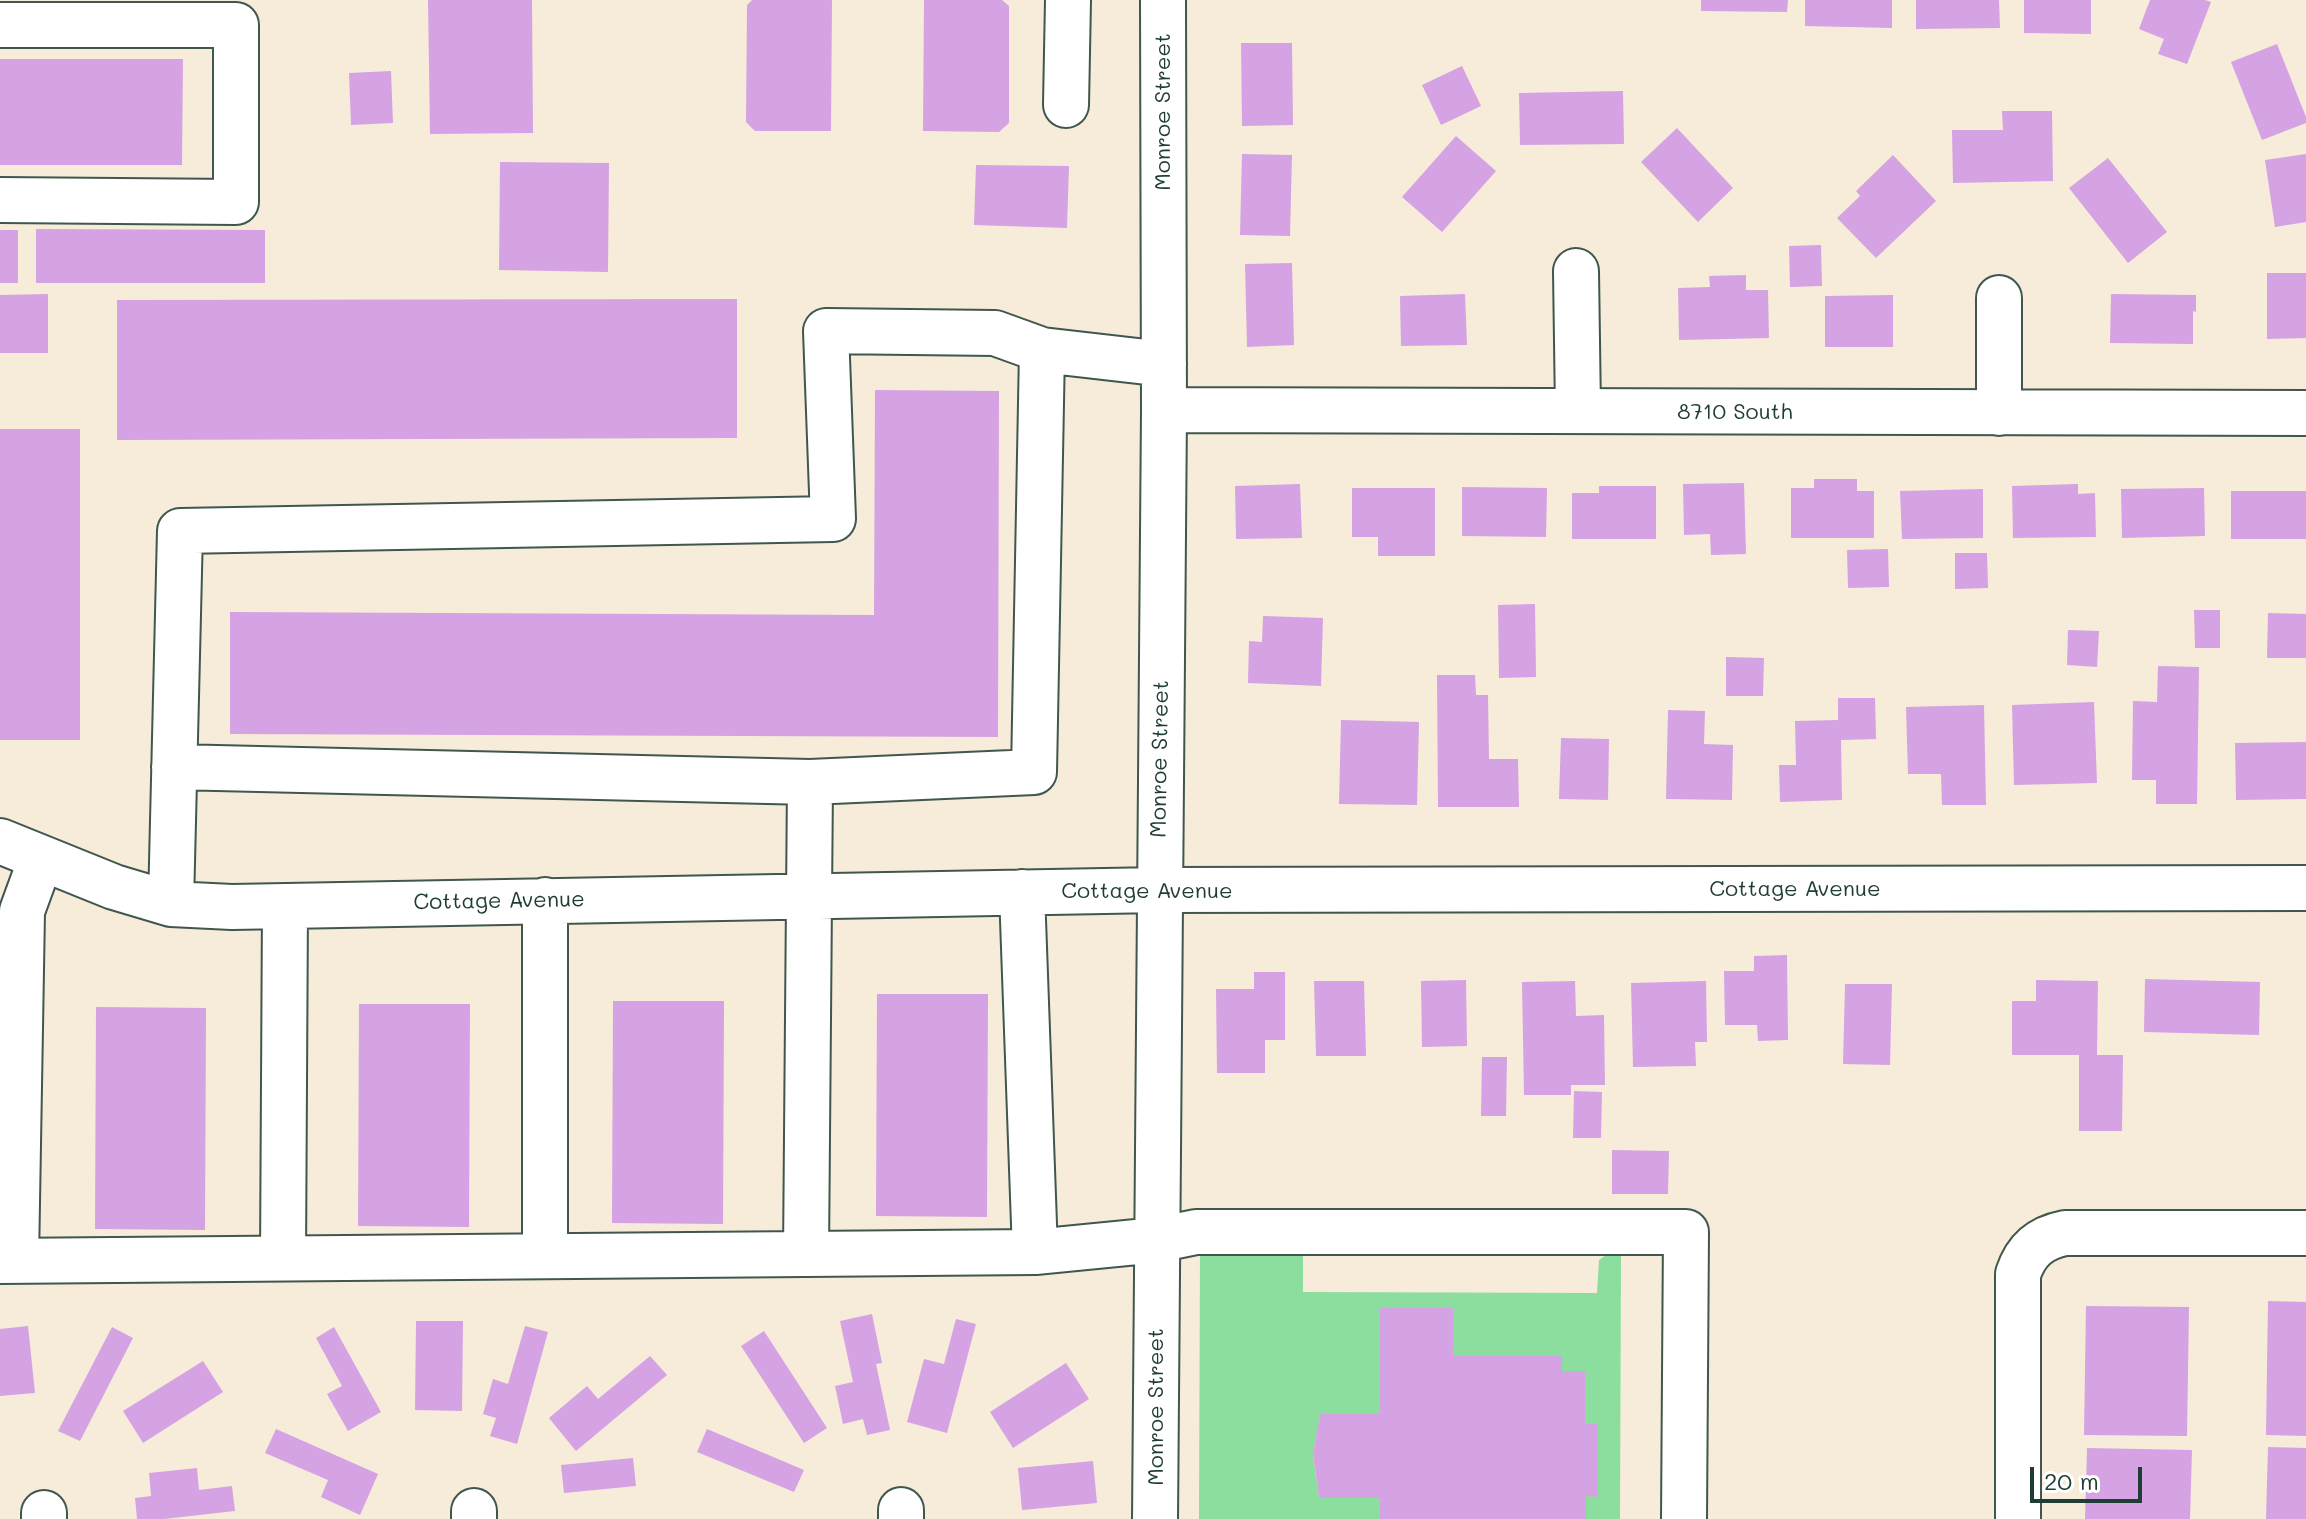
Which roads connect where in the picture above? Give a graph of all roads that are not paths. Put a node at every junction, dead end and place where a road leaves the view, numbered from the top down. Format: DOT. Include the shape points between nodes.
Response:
graph roads {
  1 [pos="1068,0"];
  2 [pos="1163,0"];
  3 [pos="0,25"];
  4 [pos="1066,105"];
  5 [pos="0,200"];
  6 [pos="1576,271"];
  7 [pos="1999,298"];
  8 [pos="1042,350"];
  9 [pos="1164,364"];
  10 [pos="1164,410"];
  11 [pos="1578,411"];
  12 [pos="1999,413"];
  13 [pos="2306,413"];
  14 [pos="174,767"];
  15 [pos="810,782"];
  16 [pos="0,841"];
  17 [pos="41,859"];
  18 [pos="2306,888"];
  19 [pos="1159,890"];
  20 [pos="1022,892"];
  21 [pos="809,896"];
  22 [pos="545,900"];
  23 [pos="171,904"];
  24 [pos="285,906"];
  25 [pos="2306,1233"];
  26 [pos="1157,1240"];
  27 [pos="1035,1252"];
  28 [pos="806,1254"];
  29 [pos="545,1255"];
  30 [pos="283,1258"];
  31 [pos="8,1260"];
  32 [pos="1155,1519"];
  33 [pos="1684,1519"];
  34 [pos="2018,1519"];
  1 -- 4 [label="street"];
  2 -- 9 [label="street, Monroe Street"];
  3 -- 5 [label="street" via="236,25 236,202"];
  6 -- 11 [label="street"];
  7 -- 12 [label="street"];
  8 -- 9 [label="street"];
  8 -- 14 [label="street" via="995,333 826,331 833,519 180,531"];
  8 -- 15 [label="street" via="1034,772"];
  9 -- 10 [label="street, Monroe Street"];
  10 -- 11 [label="street, 8710 South"];
  10 -- 19 [label="street, Monroe Street"];
  11 -- 12 [label="street, 8710 South"];
  12 -- 13 [label="street, 8710 South"];
  14 -- 15 [label="street"];
  14 -- 23 [label="street"];
  15 -- 21 [label="street"];
  16 -- 17 [label="street, Cottage Avenue"];
  17 -- 23 [label="street, Cottage Avenue"];
  17 -- 31 [label="street" via="22,911"];
  18 -- 19 [label="street, Cottage Avenue"];
  19 -- 20 [label="street, Cottage Avenue"];
  19 -- 26 [label="street, Monroe Street"];
  20 -- 21 [label="street, Cottage Avenue"];
  20 -- 27 [label="street"];
  21 -- 22 [label="street, Cottage Avenue"];
  21 -- 28 [label="street"];
  22 -- 24 [label="street, Cottage Avenue"];
  22 -- 29 [label="street"];
  23 -- 24 [label="street, Cottage Avenue"];
  24 -- 30 [label="street"];
  25 -- 34 [label="street" via="2065,1233 2030,1250 2018,1274"];
  26 -- 27 [label="street"];
  26 -- 32 [label="street, Monroe Street"];
  26 -- 33 [label="street" via="1196,1232 1686,1232"];
  27 -- 28 [label="street"];
  28 -- 29 [label="street"];
  29 -- 30 [label="street"];
  30 -- 31 [label="street"];
}
